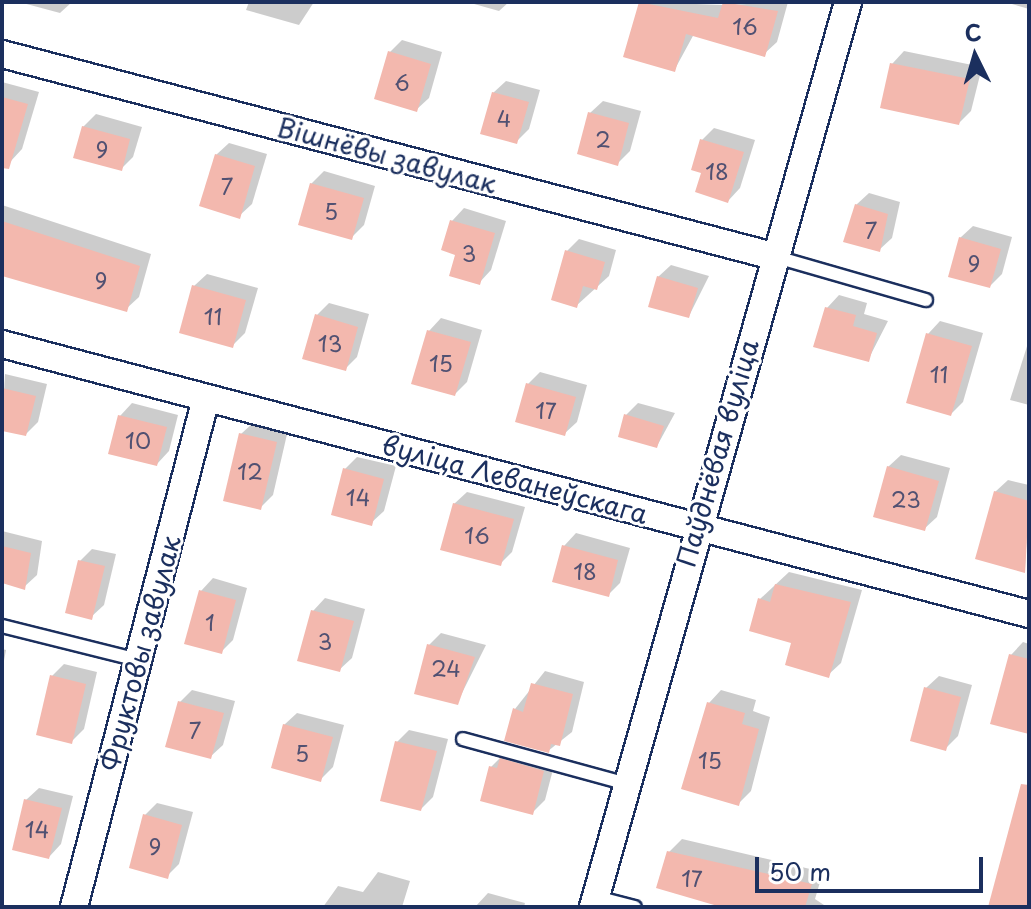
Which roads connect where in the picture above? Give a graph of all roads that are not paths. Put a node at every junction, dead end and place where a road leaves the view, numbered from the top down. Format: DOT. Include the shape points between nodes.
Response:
graph roads {
  1 [pos="848,2"];
  2 [pos="2,54"];
  3 [pos="773,256"];
  4 [pos="926,300"];
  5 [pos="2,344"];
  6 [pos="206,398"];
  7 [pos="696,526"];
  8 [pos="1029,614"];
  9 [pos="2,626"];
  10 [pos="138,660"];
  11 [pos="463,739"];
  12 [pos="627,784"];
  13 [pos="594,902"];
  14 [pos="74,907"];
  15 [pos="635,907"];
  1 -- 3 [label="street, Паўднёвая вуліца"];
  2 -- 3 [label="street, Вішнёвы завулак"];
  3 -- 4 [label="lane"];
  3 -- 7 [label="street, Паўднёвая вуліца"];
  5 -- 6 [label="street, вуліца Леванеўскага"];
  6 -- 7 [label="street, вуліца Леванеўскага"];
  6 -- 10 [label="street, Фруктовы завулак"];
  7 -- 8 [label="street, вуліца Леванеўскага"];
  7 -- 12 [label="street, Паўднёвая вуліца"];
  9 -- 10 [label="lane"];
  10 -- 14 [label="street, Фруктовы завулак"];
  11 -- 12 [label="lane"];
  12 -- 13 [label="street, Паўднёвая вуліца"];
  13 -- 15 [label="lane"];
}
